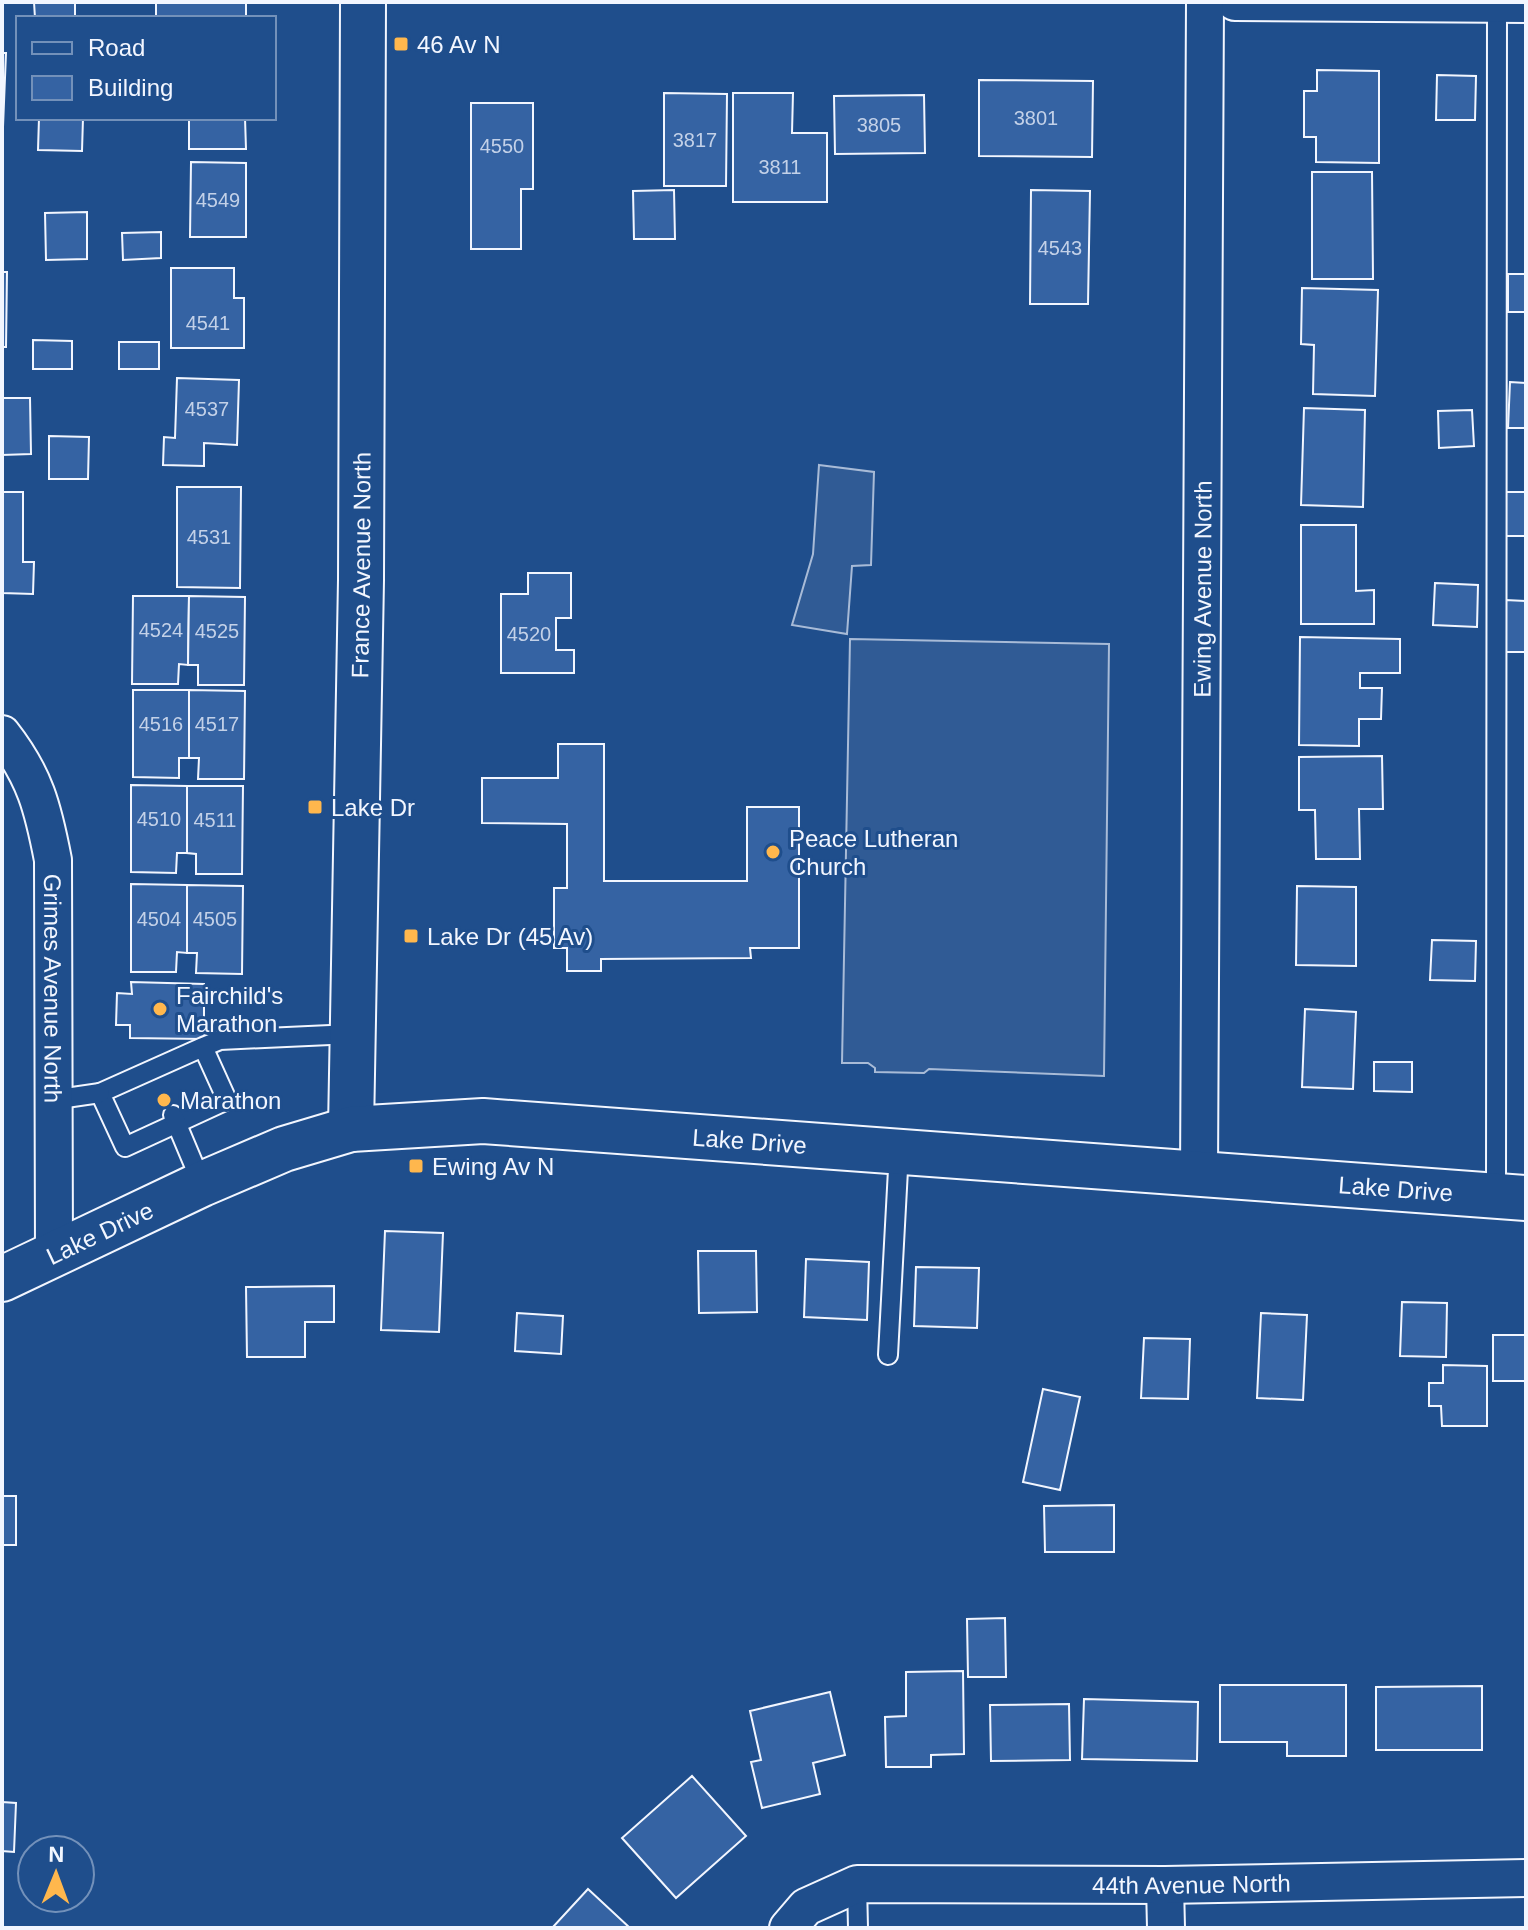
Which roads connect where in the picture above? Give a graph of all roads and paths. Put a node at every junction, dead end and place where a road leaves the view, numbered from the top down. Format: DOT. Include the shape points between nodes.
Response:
graph roads {
  1 [pos="363,2"];
  2 [pos="1205,2"];
  3 [pos="1235,2"];
  4 [pos="1512,4"];
  5 [pos="2,734"];
  6 [pos="352,1034"];
  7 [pos="203,1047"];
  8 [pos="100,1093"];
  9 [pos="52,1100"];
  10 [pos="174,1119"];
  11 [pos="351,1129"];
  12 [pos="899,1151"];
  13 [pos="1199,1175"];
  14 [pos="202,1184"];
  15 [pos="1511,1197"];
  16 [pos="54,1256"];
  17 [pos="2,1279"];
  18 [pos="888,1355"];
  19 [pos="1526,1878"];
  20 [pos="857,1884"];
  21 [pos="1165,1885"];
  22 [pos="788,1928"];
  23 [pos="858,1928"];
  24 [pos="1166,1928"];
  1 -- 6 [label="street, France Avenue North" via="361,565"];
  2 -- 13 [label="street, Ewing Avenue North"];
  3 -- 4 [label="street"];
  4 -- 15 [label="lane"];
  5 -- 9 [label="street, Grimes Avenue North" via="23,760 43,809 53,860"];
  6 -- 7 [label="lane" via="220,1040"];
  6 -- 11 [label="street, France Avenue North"];
  7 -- 8 [label="lane"];
  7 -- 10 [label="lane" via="227,1100"];
  8 -- 9 [label="lane"];
  8 -- 10 [label="lane" via="125,1147"];
  9 -- 16 [label="street, Grimes Avenue North"];
  10 -- 14 [label="lane"];
  11 -- 12 [label="street, Lake Drive" via="483,1121"];
  11 -- 14 [label="street, Lake Drive" via="284,1149"];
  12 -- 13 [label="street, Lake Drive"];
  12 -- 18 [label="lane"];
  13 -- 15 [label="street, Lake Drive"];
  14 -- 16 [label="street, Lake Drive"];
  16 -- 17 [label="street, Lake Drive"];
  19 -- 21 [label="street, 44th Avenue North"];
  20 -- 21 [label="street, 44th Avenue North"];
  20 -- 22 [label="street" via="806,1907"];
  20 -- 23 [label="lane"];
  21 -- 24 [label="street"];
}
